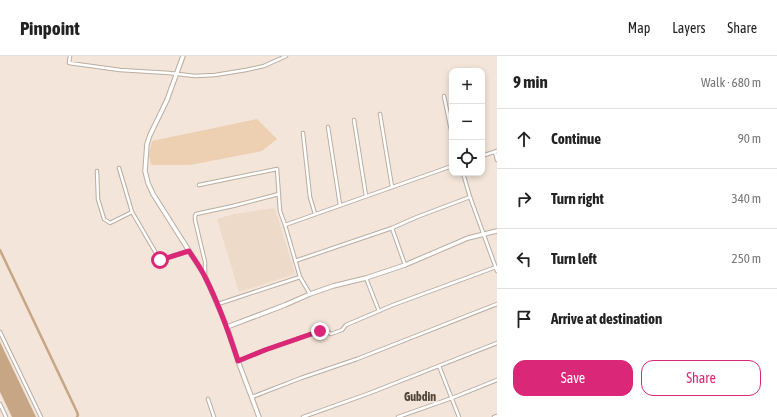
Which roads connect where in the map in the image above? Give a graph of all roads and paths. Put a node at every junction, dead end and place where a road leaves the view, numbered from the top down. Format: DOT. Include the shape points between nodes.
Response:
graph roads {
  1 [pos="70,56"];
  2 [pos="184,56"];
  3 [pos="286,56"];
  4 [pos="177,74"];
  5 [pos="444,96"];
  6 [pos="380,114"];
  7 [pos="354,120"];
  8 [pos="449,121"];
  9 [pos="328,127"];
  10 [pos="303,133"];
  11 [pos="496,152"];
  12 [pos="485,155"];
  13 [pos="497,160"];
  14 [pos="449,167"];
  15 [pos="119,168"];
  16 [pos="97,171"];
  17 [pos="464,176"];
  18 [pos="199,185"];
  19 [pos="392,187"];
  20 [pos="279,194"];
  21 [pos="366,196"];
  22 [pos="470,197"];
  23 [pos="340,205"];
  24 [pos="132,212"];
  25 [pos="315,214"];
  26 [pos="285,225"];
  27 [pos="392,228"];
  28 [pos="497,231"];
  29 [pos="483,234"];
  30 [pos="189,251"];
  31 [pos="295,261"];
  32 [pos="405,265"];
  33 [pos="496,267"];
  34 [pos="497,271"];
  35 [pos="205,276"];
  36 [pos="300,277"];
  37 [pos="366,278"];
  38 [pos="310,294"];
  39 [pos="218,304"];
  40 [pos="497,304"];
  41 [pos="380,311"];
  42 [pos="227,327"];
  43 [pos="0,332"];
  44 [pos="497,343"];
  45 [pos="238,361"];
  46 [pos="439,366"];
  47 [pos="497,380"];
  48 [pos="252,397"];
  49 [pos="452,398"];
  50 [pos="208,399"];
  51 [pos="0,404"];
  52 [pos="497,416"];
  53 [pos="6,417"];
  54 [pos="41,417"];
  55 [pos="214,417"];
  56 [pos="260,417"];
  57 [pos="303,417"];
  58 [pos="398,417"];
  59 [pos="459,417"];
  60 [pos="494,417"];
  1 -- 4 [label="street" via="69,63"];
  2 -- 4 [label="street"];
  3 -- 4 [label="street" via="264,66 246,70 215,75"];
  4 -- 30 [label="street" via="147,144 145,171 153,194"];
  5 -- 8 [label="street"];
  6 -- 19 [label="street"];
  7 -- 21 [label="street"];
  9 -- 23 [label="street"];
  10 -- 25 [label="street" via="310,197"];
  11 -- 12 [label="street"];
  11 -- 13 [label="street"];
  14 -- 19 [label="street"];
  15 -- 24 [label="street"];
  16 -- 24 [label="street" via="98,198 104,219 110,223"];
  17 -- 22 [label="street"];
  18 -- 20 [label="street" via="276,169"];
  19 -- 21 [label="street"];
  20 -- 26 [label="street" via="280,211"];
  20 -- 35 [label="street" via="196,214"];
  21 -- 23 [label="street"];
  22 -- 27 [label="street"];
  22 -- 29 [label="street"];
  23 -- 25 [label="street"];
  24 -- 30 [label="street" via="160,260"];
  25 -- 26 [label="street"];
  26 -- 31 [label="street"];
  27 -- 31 [label="street"];
  27 -- 32 [label="street"];
  28 -- 29 [label="street"];
  29 -- 32 [label="street"];
  29 -- 33 [label="street"];
  30 -- 35 [label="street"];
  31 -- 36 [label="street"];
  32 -- 37 [label="street"];
  33 -- 34 [label="street"];
  33 -- 41 [label="street"];
  35 -- 39 [label="street"];
  36 -- 38 [label="street"];
  36 -- 39 [label="street"];
  37 -- 38 [label="street"];
  37 -- 41 [label="street"];
  38 -- 42 [label="street"];
  39 -- 42 [label="street"];
  40 -- 48 [label="street"];
  41 -- 45 [label="street" via="331,334 320,331"];
  42 -- 45 [label="street"];
  43 -- 54 [label="street"];
  44 -- 46 [label="street"];
  45 -- 48 [label="street"];
  46 -- 49 [label="street"];
  46 -- 57 [label="street"];
  47 -- 49 [label="street"];
  48 -- 56 [label="street"];
  49 -- 58 [label="street"];
  49 -- 59 [label="street"];
  50 -- 55 [label="street"];
  51 -- 53 [label="street"];
  52 -- 60 [label="street"];
}
